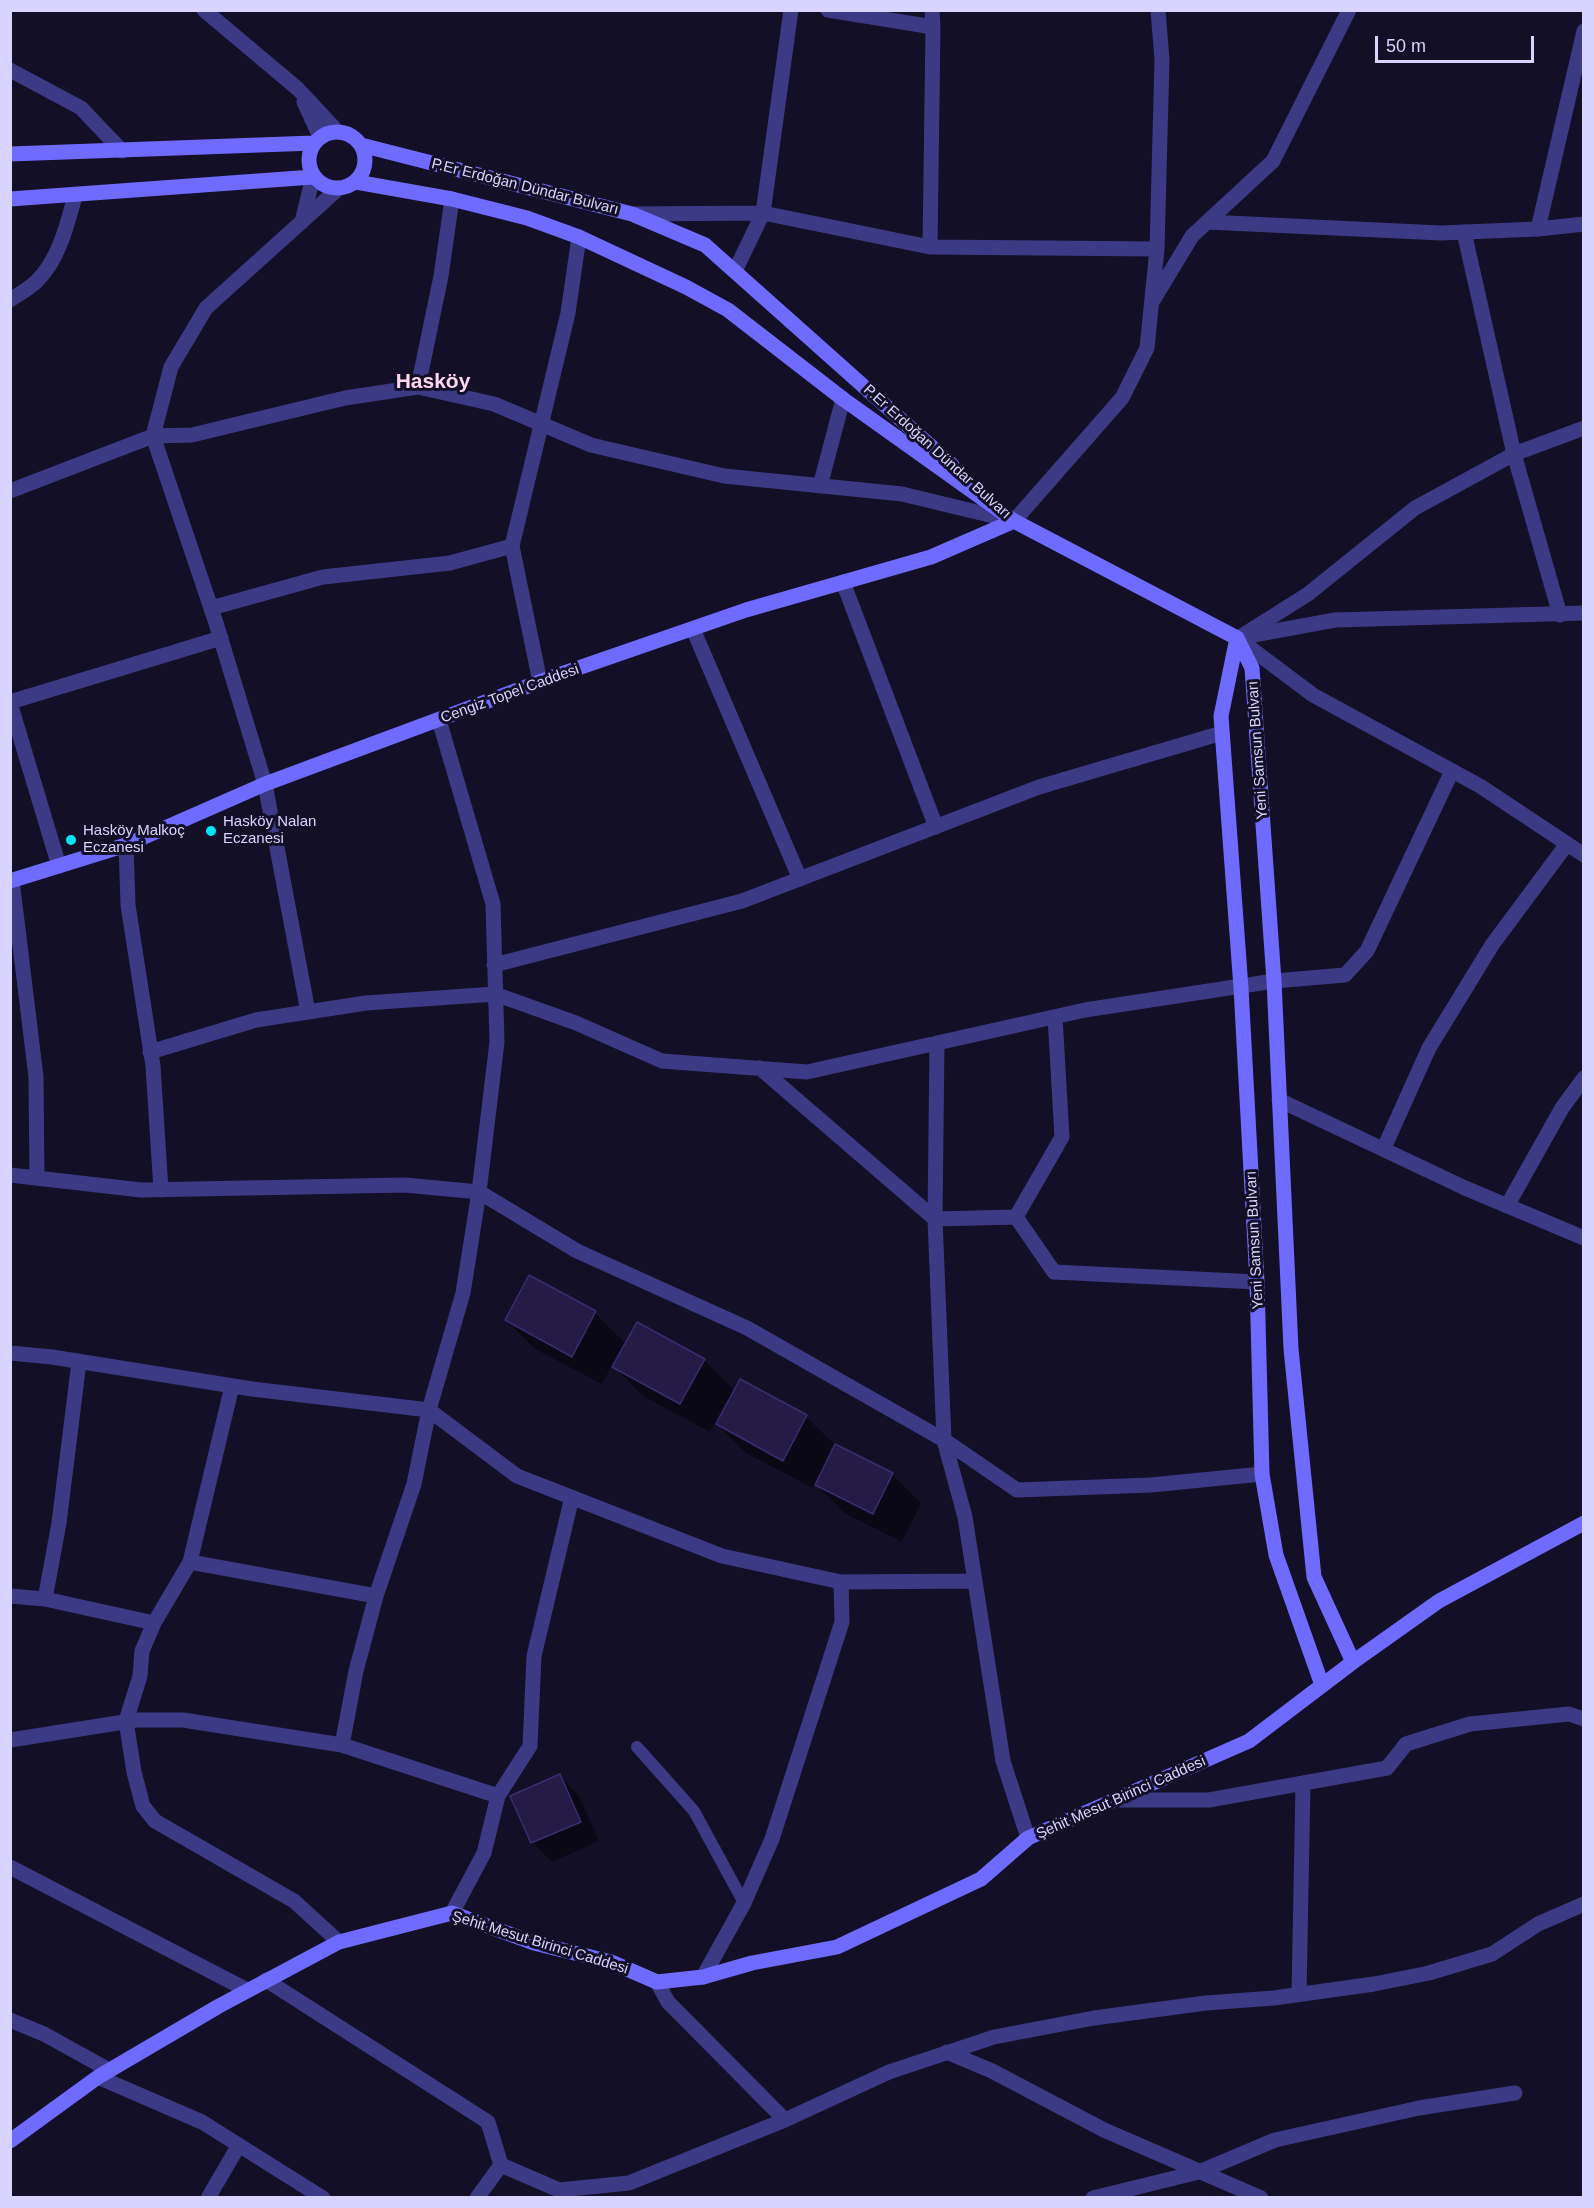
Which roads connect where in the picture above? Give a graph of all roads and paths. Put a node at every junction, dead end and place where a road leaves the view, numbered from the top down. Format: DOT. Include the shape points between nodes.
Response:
graph roads {
  1 [pos="204,10"];
  2 [pos="791,10"];
  3 [pos="828,10"];
  4 [pos="932,10"];
  5 [pos="1158,10"];
  6 [pos="1349,10"];
  7 [pos="933,27"];
  8 [pos="1584,32"];
  9 [pos="10,70"];
  10 [pos="298,89"];
  11 [pos="338,132"];
  12 [pos="317,140"];
  13 [pos="361,145"];
  14 [pos="122,151"];
  15 [pos="10,154"];
  16 [pos="313,177"];
  17 [pos="356,182"];
  18 [pos="338,189"];
  19 [pos="75,196"];
  20 [pos="452,199"];
  21 [pos="10,200"];
  22 [pos="763,213"];
  23 [pos="633,214"];
  24 [pos="302,222"];
  25 [pos="1207,222"];
  26 [pos="1584,224"];
  27 [pos="1538,229"];
  28 [pos="1464,232"];
  29 [pos="579,237"];
  30 [pos="930,246"];
  31 [pos="1156,249"];
  32 [pos="735,271"];
  33 [pos="10,300"];
  34 [pos="1151,304"];
  35 [pos="418,387"];
  36 [pos="843,399"];
  37 [pos="542,424"];
  38 [pos="1584,428"];
  39 [pos="153,436"];
  40 [pos="1514,454"];
  41 [pos="820,486"];
  42 [pos="10,491"];
  43 [pos="1014,521"];
  44 [pos="512,546"];
  45 [pos="843,582"];
  46 [pos="211,608"];
  47 [pos="1584,613"];
  48 [pos="1560,615"];
  49 [pos="693,628"];
  50 [pos="221,638"];
  51 [pos="1237,638"];
  52 [pos="540,682"];
  53 [pos="10,702"];
  54 [pos="439,720"];
  55 [pos="1222,734"];
  56 [pos="1452,771"];
  57 [pos="265,784"];
  58 [pos="936,827"];
  59 [pos="1567,844"];
  60 [pos="126,845"];
  61 [pos="1584,855"];
  62 [pos="59,866"];
  63 [pos="800,879"];
  64 [pos="11,881"];
  65 [pos="494,965"];
  66 [pos="1274,981"];
  67 [pos="1242,988"];
  68 [pos="495,994"];
  69 [pos="308,1012"];
  70 [pos="1055,1017"];
  71 [pos="937,1043"];
  72 [pos="150,1052"];
  73 [pos="760,1068"];
  74 [pos="1584,1078"];
  75 [pos="1278,1100"];
  76 [pos="1384,1148"];
  77 [pos="10,1175"];
  78 [pos="37,1178"];
  79 [pos="161,1190"];
  80 [pos="479,1192"];
  81 [pos="1507,1206"];
  82 [pos="1016,1217"];
  83 [pos="935,1219"];
  84 [pos="1584,1238"];
  85 [pos="1257,1282"];
  86 [pos="10,1353"];
  87 [pos="80,1362"];
  88 [pos="232,1386"];
  89 [pos="429,1410"];
  90 [pos="944,1440"];
  91 [pos="1262,1474"];
  92 [pos="572,1497"];
  93 [pos="1584,1523"];
  94 [pos="190,1562"];
  95 [pos="975,1581"];
  96 [pos="841,1582"];
  97 [pos="10,1596"];
  98 [pos="376,1596"];
  99 [pos="45,1599"];
  100 [pos="153,1623"];
  101 [pos="1353,1662"];
  102 [pos="1322,1685"];
  103 [pos="1584,1719"];
  104 [pos="126,1721"];
  105 [pos="10,1740"];
  106 [pos="342,1745"];
  107 [pos="637,1747"];
  108 [pos="1303,1784"];
  109 [pos="498,1796"];
  110 [pos="1120,1800"];
  111 [pos="1028,1839"];
  112 [pos="10,1867"];
  113 [pos="744,1903"];
  114 [pos="1584,1904"];
  115 [pos="452,1913"];
  116 [pos="339,1942"];
  117 [pos="703,1977"];
  118 [pos="267,1980"];
  119 [pos="657,1982"];
  120 [pos="247,1990"];
  121 [pos="1299,1994"];
  122 [pos="10,2020"];
  123 [pos="947,2052"];
  124 [pos="103,2073"];
  125 [pos="1515,2093"];
  126 [pos="785,2120"];
  127 [pos="10,2141"];
  128 [pos="239,2145"];
  129 [pos="501,2165"];
  130 [pos="1199,2172"];
  131 [pos="208,2198"];
  132 [pos="323,2198"];
  133 [pos="477,2198"];
  134 [pos="1093,2198"];
  135 [pos="1261,2198"];
  1 -- 10 [label="street"];
  2 -- 22 [label="street"];
  3 -- 7 [label="street"];
  4 -- 7 [label="street"];
  5 -- 31 [label="street" via="1162,60"];
  6 -- 25 [label="street" via="1273,161"];
  7 -- 30 [label="street"];
  8 -- 27 [label="street"];
  9 -- 14 [label="street" via="81,108"];
  10 -- 11 [label="street"];
  10 -- 12 [label="street"];
  11 -- 12 [label="main road"];
  11 -- 13 [label="main road" via="346,133"];
  12 -- 14 [label="main road"];
  12 -- 16 [label="main road" via="308,160"];
  13 -- 17 [label="main road" via="365,164"];
  13 -- 23 [label="main road, P.Er Erdoğan Dündar Bulvarı"];
  14 -- 15 [label="main road"];
  16 -- 18 [label="main road" via="328,188"];
  16 -- 19 [label="main road"];
  16 -- 24 [label="street"];
  17 -- 18 [label="main road"];
  17 -- 20 [label="main road, P.Er Erdoğan Dündar Bulvarı"];
  18 -- 24 [label="street"];
  19 -- 21 [label="main road"];
  19 -- 33 [label="street" via="66,232 38,280"];
  20 -- 29 [label="main road, P.Er Erdoğan Dündar Bulvarı" via="526,218"];
  20 -- 35 [label="street"];
  22 -- 23 [label="street"];
  22 -- 30 [label="street"];
  22 -- 32 [label="street"];
  23 -- 32 [label="main road, P.Er Erdoğan Dündar Bulvarı" via="705,245"];
  24 -- 39 [label="street" via="206,308 171,367"];
  25 -- 28 [label="street"];
  25 -- 34 [label="street" via="1192,236"];
  26 -- 27 [label="street"];
  27 -- 28 [label="street"];
  28 -- 40 [label="street"];
  29 -- 36 [label="main road, P.Er Erdoğan Dündar Bulvarı" via="728,310"];
  29 -- 37 [label="street" via="568,313"];
  30 -- 31 [label="street"];
  31 -- 34 [label="street"];
  32 -- 43 [label="main road, P.Er Erdoğan Dündar Bulvarı"];
  34 -- 43 [label="street" via="1147,348 1122,399"];
  35 -- 37 [label="street" via="494,404"];
  35 -- 39 [label="street" via="345,398 192,435"];
  36 -- 41 [label="street"];
  36 -- 43 [label="main road, P.Er Erdoğan Dündar Bulvarı"];
  37 -- 41 [label="street" via="591,445 724,477"];
  37 -- 44 [label="street"];
  38 -- 40 [label="street"];
  39 -- 42 [label="street"];
  39 -- 46 [label="street"];
  40 -- 48 [label="street"];
  40 -- 51 [label="street" via="1415,508 1308,594"];
  41 -- 43 [label="street" via="902,494"];
  43 -- 45 [label="main road, Cengiz Topel Caddesi" via="931,557"];
  43 -- 51 [label="main road"];
  44 -- 46 [label="street" via="450,562 323,577"];
  44 -- 52 [label="street"];
  45 -- 49 [label="main road, Cengiz Topel Caddesi"];
  45 -- 58 [label="street"];
  46 -- 50 [label="street"];
  47 -- 48 [label="street"];
  48 -- 51 [label="street" via="1335,620"];
  49 -- 52 [label="main road, Cengiz Topel Caddesi"];
  49 -- 63 [label="street"];
  50 -- 53 [label="street"];
  50 -- 57 [label="street"];
  51 -- 55 [label="main road, Yeni Samsun Bulvarı" via="1221,716"];
  51 -- 56 [label="street" via="1313,695"];
  51 -- 66 [label="main road, Yeni Samsun Bulvarı" via="1252,668"];
  52 -- 54 [label="main road, Cengiz Topel Caddesi"];
  53 -- 62 [label="street"];
  54 -- 57 [label="main road, Cengiz Topel Caddesi"];
  54 -- 65 [label="street" via="493,904"];
  55 -- 58 [label="street" via="1039,788"];
  55 -- 67 [label="main road, Yeni Samsun Bulvarı"];
  56 -- 59 [label="street"];
  56 -- 66 [label="street" via="1367,951 1346,975"];
  57 -- 60 [label="main road, Cengiz Topel Caddesi"];
  57 -- 69 [label="street"];
  58 -- 63 [label="street"];
  59 -- 61 [label="street"];
  59 -- 76 [label="street" via="1492,945 1429,1048"];
  60 -- 62 [label="main road, Cengiz Topel Caddesi"];
  60 -- 72 [label="street" via="128,905"];
  62 -- 64 [label="main road, Cengiz Topel Caddesi"];
  63 -- 65 [label="street" via="742,901"];
  64 -- 78 [label="street" via="36,1077"];
  65 -- 68 [label="street"];
  66 -- 67 [label="street"];
  66 -- 75 [label="main road, Yeni Samsun Bulvarı"];
  67 -- 70 [label="street"];
  67 -- 85 [label="main road, Yeni Samsun Bulvarı"];
  68 -- 69 [label="street" via="366,1003"];
  68 -- 73 [label="street" via="662,1060"];
  68 -- 80 [label="street" via="497,1042"];
  69 -- 72 [label="street" via="256,1020"];
  70 -- 71 [label="street"];
  70 -- 82 [label="street" via="1062,1137"];
  71 -- 73 [label="street" via="807,1072"];
  71 -- 83 [label="street"];
  72 -- 79 [label="street"];
  73 -- 83 [label="street"];
  74 -- 81 [label="street" via="1562,1108"];
  75 -- 76 [label="street"];
  75 -- 101 [label="main road, Yeni Samsun Bulvarı" via="1291,1349 1314,1577"];
  76 -- 81 [label="street"];
  77 -- 78 [label="street"];
  78 -- 79 [label="street"];
  79 -- 80 [label="street" via="405,1185"];
  80 -- 89 [label="street" via="463,1293"];
  80 -- 90 [label="street" via="576,1251 747,1328"];
  81 -- 84 [label="street"];
  82 -- 83 [label="street"];
  82 -- 85 [label="street" via="1054,1272"];
  83 -- 90 [label="street"];
  85 -- 91 [label="main road, Yeni Samsun Bulvarı"];
  86 -- 87 [label="street"];
  87 -- 88 [label="street"];
  87 -- 99 [label="street"];
  88 -- 89 [label="street"];
  88 -- 94 [label="street"];
  89 -- 92 [label="street" via="517,1476"];
  89 -- 98 [label="street" via="414,1484"];
  90 -- 91 [label="street" via="1017,1490 1151,1485"];
  90 -- 95 [label="street" via="965,1517"];
  91 -- 102 [label="main road, Yeni Samsun Bulvarı" via="1276,1555"];
  92 -- 96 [label="street" via="722,1556"];
  92 -- 109 [label="street" via="534,1656 530,1746"];
  93 -- 101 [label="main road, Şehit Mesut Birinci Caddesi" via="1439,1601"];
  94 -- 98 [label="street"];
  94 -- 100 [label="street"];
  95 -- 96 [label="street"];
  95 -- 111 [label="street" via="1003,1761"];
  96 -- 113 [label="street" via="842,1622 772,1839"];
  97 -- 99 [label="street"];
  98 -- 106 [label="street"];
  99 -- 100 [label="street"];
  100 -- 104 [label="street" via="142,1651 140,1677"];
  101 -- 102 [label="main road, Şehit Mesut Birinci Caddesi"];
  102 -- 110 [label="main road, Şehit Mesut Birinci Caddesi" via="1249,1741"];
  103 -- 108 [label="street" via="1569,1713 1470,1724 1406,1744 1387,1768"];
  104 -- 105 [label="street"];
  104 -- 106 [label="street" via="183,1720"];
  104 -- 116 [label="street" via="143,1806 155,1821 294,1901"];
  106 -- 109 [label="street"];
  107 -- 113 [label="lane" via="694,1811"];
  108 -- 110 [label="street" via="1209,1800"];
  108 -- 121 [label="street"];
  109 -- 115 [label="street" via="484,1853"];
  110 -- 111 [label="main road, Şehit Mesut Birinci Caddesi"];
  111 -- 117 [label="main road, Şehit Mesut Birinci Caddesi" via="981,1879 837,1947"];
  112 -- 120 [label="street"];
  113 -- 117 [label="street"];
  114 -- 121 [label="street" via="1538,1924 1492,1954 1429,1973"];
  115 -- 116 [label="main road, Şehit Mesut Birinci Caddesi"];
  115 -- 119 [label="main road, Şehit Mesut Birinci Caddesi" via="534,1943 611,1962"];
  116 -- 118 [label="main road, Şehit Mesut Birinci Caddesi"];
  117 -- 119 [label="main road, Şehit Mesut Birinci Caddesi"];
  118 -- 120 [label="main road, Şehit Mesut Birinci Caddesi"];
  118 -- 129 [label="street" via="488,2122"];
  119 -- 126 [label="street" via="668,2002"];
  120 -- 124 [label="main road, Şehit Mesut Birinci Caddesi"];
  121 -- 123 [label="street" via="1094,2018 994,2037"];
  122 -- 124 [label="street" via="44,2034"];
  123 -- 126 [label="street" via="889,2072"];
  123 -- 130 [label="street"];
  124 -- 127 [label="main road, Şehit Mesut Birinci Caddesi"];
  124 -- 128 [label="street" via="202,2122"];
  125 -- 130 [label="street" via="1419,2108 1275,2140"];
  126 -- 129 [label="street" via="629,2183 559,2190"];
  128 -- 131 [label="street"];
  128 -- 132 [label="street"];
  129 -- 133 [label="street"];
  130 -- 134 [label="street"];
  130 -- 135 [label="street"];
}
